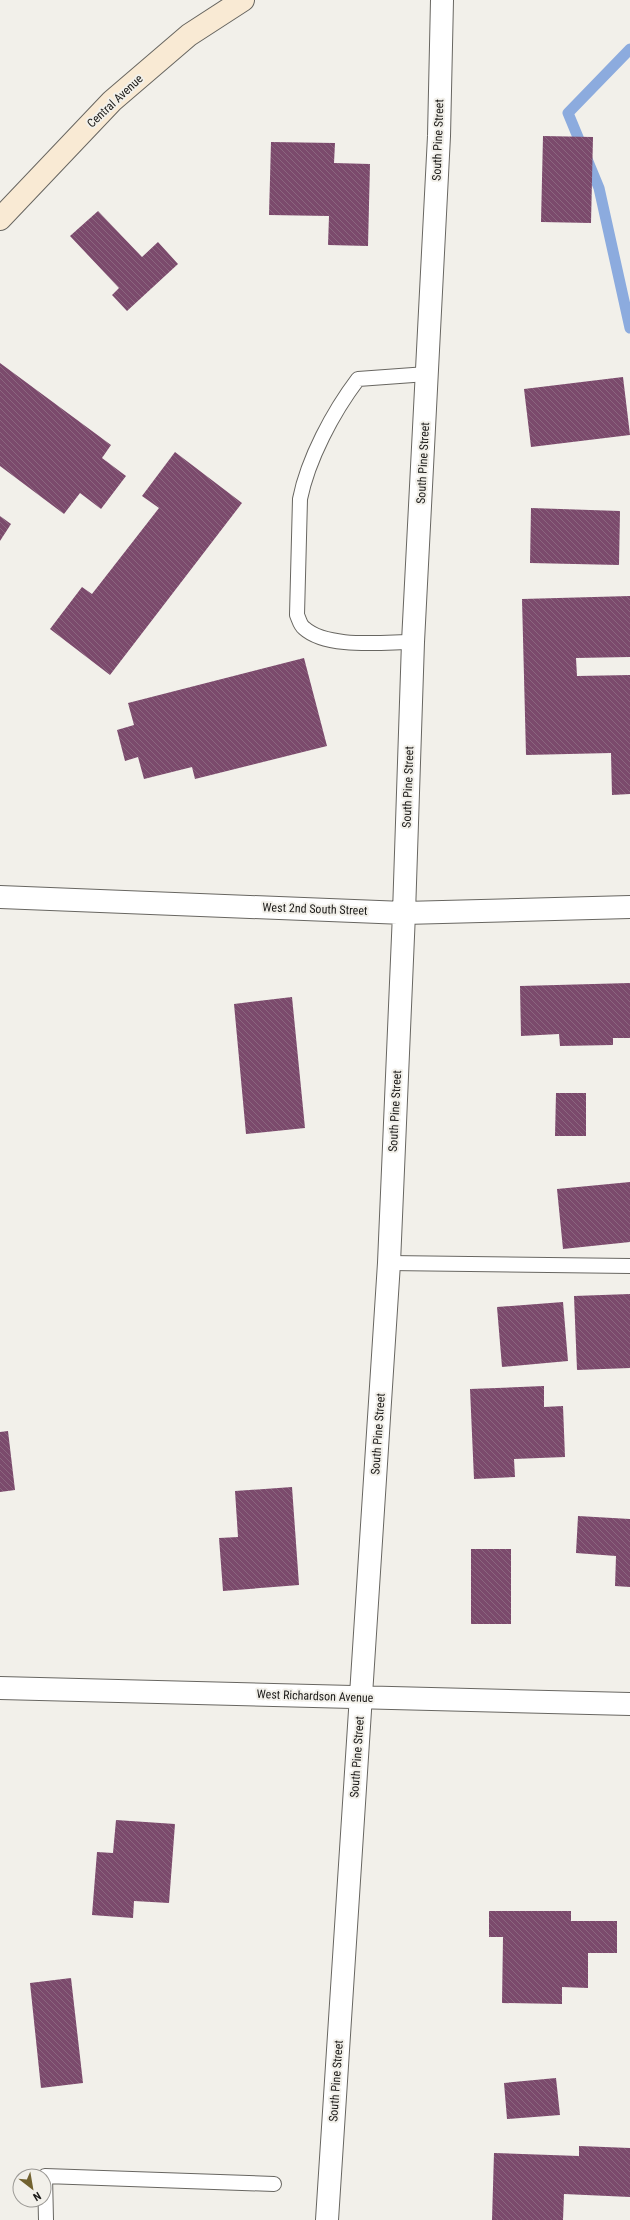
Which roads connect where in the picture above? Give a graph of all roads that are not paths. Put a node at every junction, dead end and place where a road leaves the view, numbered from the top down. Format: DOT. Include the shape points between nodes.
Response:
graph roads {
  1 [pos="243,0"];
  2 [pos="442,0"];
  3 [pos="0,218"];
  4 [pos="427,374"];
  5 [pos="413,642"];
  6 [pos="0,897"];
  7 [pos="630,907"];
  8 [pos="404,913"];
  9 [pos="389,1263"];
  10 [pos="630,1266"];
  11 [pos="0,1688"];
  12 [pos="361,1697"];
  13 [pos="630,1704"];
  14 [pos="274,2184"];
  15 [pos="46,2220"];
  16 [pos="327,2220"];
  1 -- 3 [label="street, Central Avenue" via="189,35 112,101"];
  2 -- 4 [label="street, South Pine Street" via="439,136"];
  4 -- 5 [label="street, South Pine Street"];
  4 -- 5 [label="lane" via="358,380 331,422 303,481 300,499 297,615 302,627 312,635 339,641"];
  5 -- 8 [label="street, South Pine Street"];
  6 -- 8 [label="street, West 2nd South Street"];
  7 -- 8 [label="street, West 2nd South Street"];
  8 -- 9 [label="street, South Pine Street"];
  9 -- 10 [label="lane"];
  9 -- 12 [label="street, South Pine Street"];
  11 -- 12 [label="street, West Richardson Avenue"];
  12 -- 13 [label="street, West Richardson Avenue"];
  12 -- 16 [label="street, South Pine Street"];
  14 -- 15 [label="lane" via="45,2176"];
}
